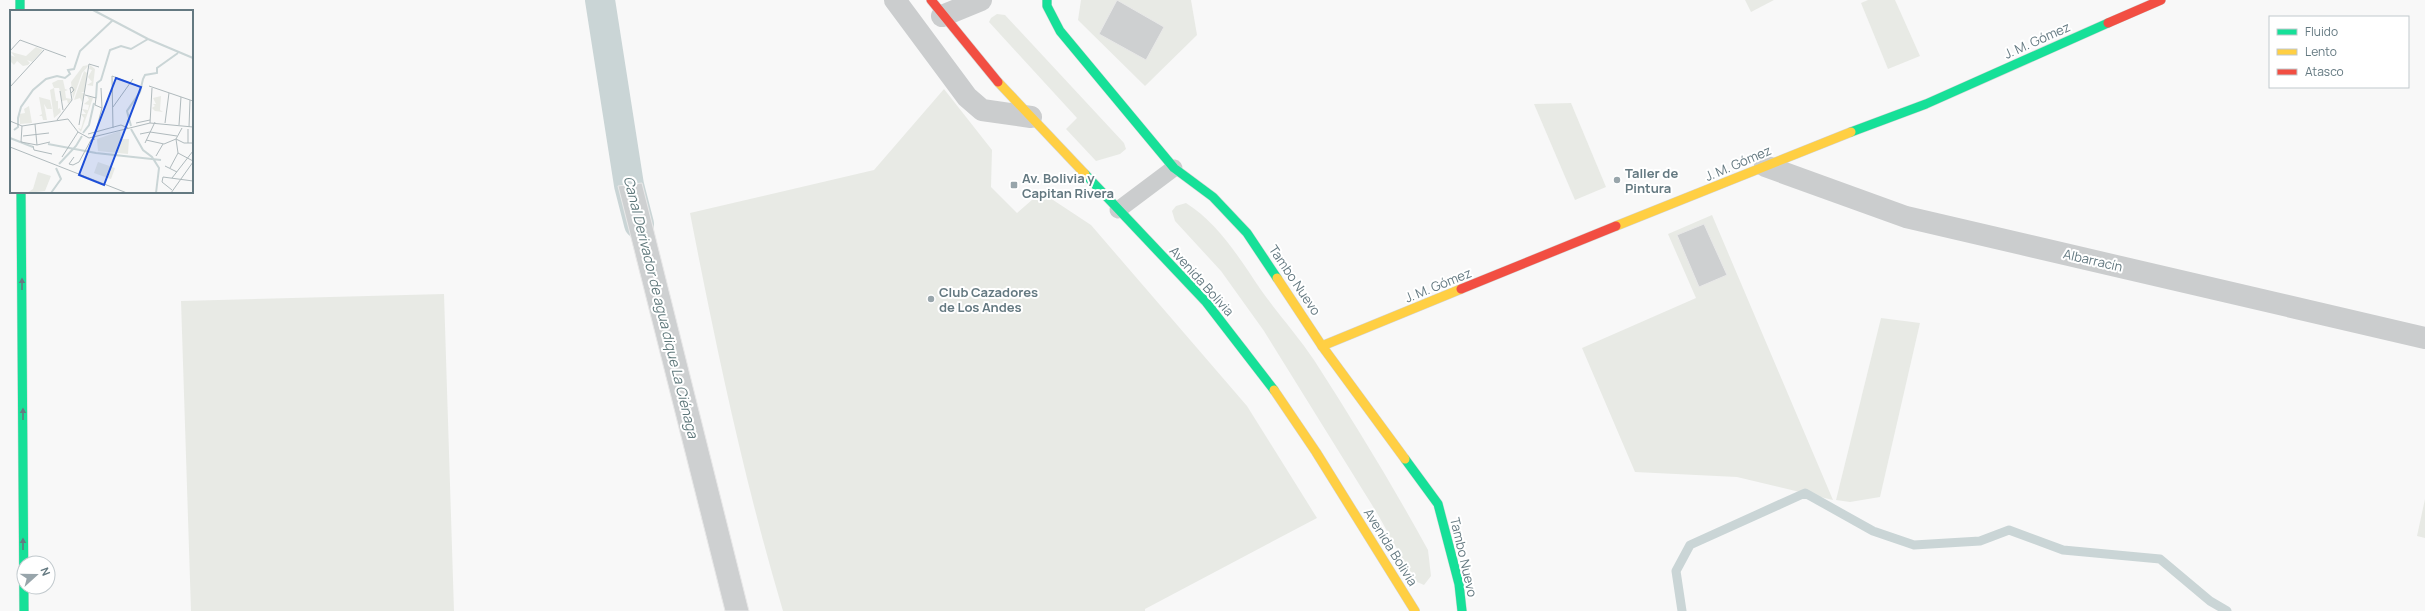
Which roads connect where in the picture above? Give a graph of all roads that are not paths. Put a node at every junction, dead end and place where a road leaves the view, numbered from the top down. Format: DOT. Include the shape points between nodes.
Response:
graph roads {
  1 [pos="895,0"];
  2 [pos="981,0"];
  3 [pos="1047,0"];
  4 [pos="2161,0"];
  5 [pos="936,8"];
  6 [pos="1031,117"];
  7 [pos="1765,166"];
  8 [pos="1174,168"];
  9 [pos="21,193"];
  10 [pos="1118,210"];
  11 [pos="2425,338"];
  12 [pos="1322,346"];
  13 [pos="24,611"];
  14 [pos="1415,611"];
  15 [pos="1462,611"];
  1 -- 6 [label="street" via="967,97 982,110"];
  2 -- 5 [label="street"];
  3 -- 8 [label="main road, Tambo Nuevo" via="1046,6 1060,31"];
  4 -- 7 [label="main road, J. M. Gómez" via="1926,104"];
  5 -- 6 [label="main road, Avenida Bolivia" via="988,72"];
  6 -- 10 [label="main road, Avenida Bolivia"];
  7 -- 11 [label="street, Albarracín" via="1906,217"];
  7 -- 12 [label="main road, J. M. Gómez"];
  8 -- 10 [label="lane"];
  8 -- 12 [label="main road, Tambo Nuevo" via="1213,197 1247,233"];
  13 -- 9 [label="main road, one-way"];
  10 -- 14 [label="main road, Avenida Bolivia" via="1205,302 1253,360 1297,420"];
  12 -- 15 [label="main road, Tambo Nuevo" via="1438,504 1459,584"];
}
